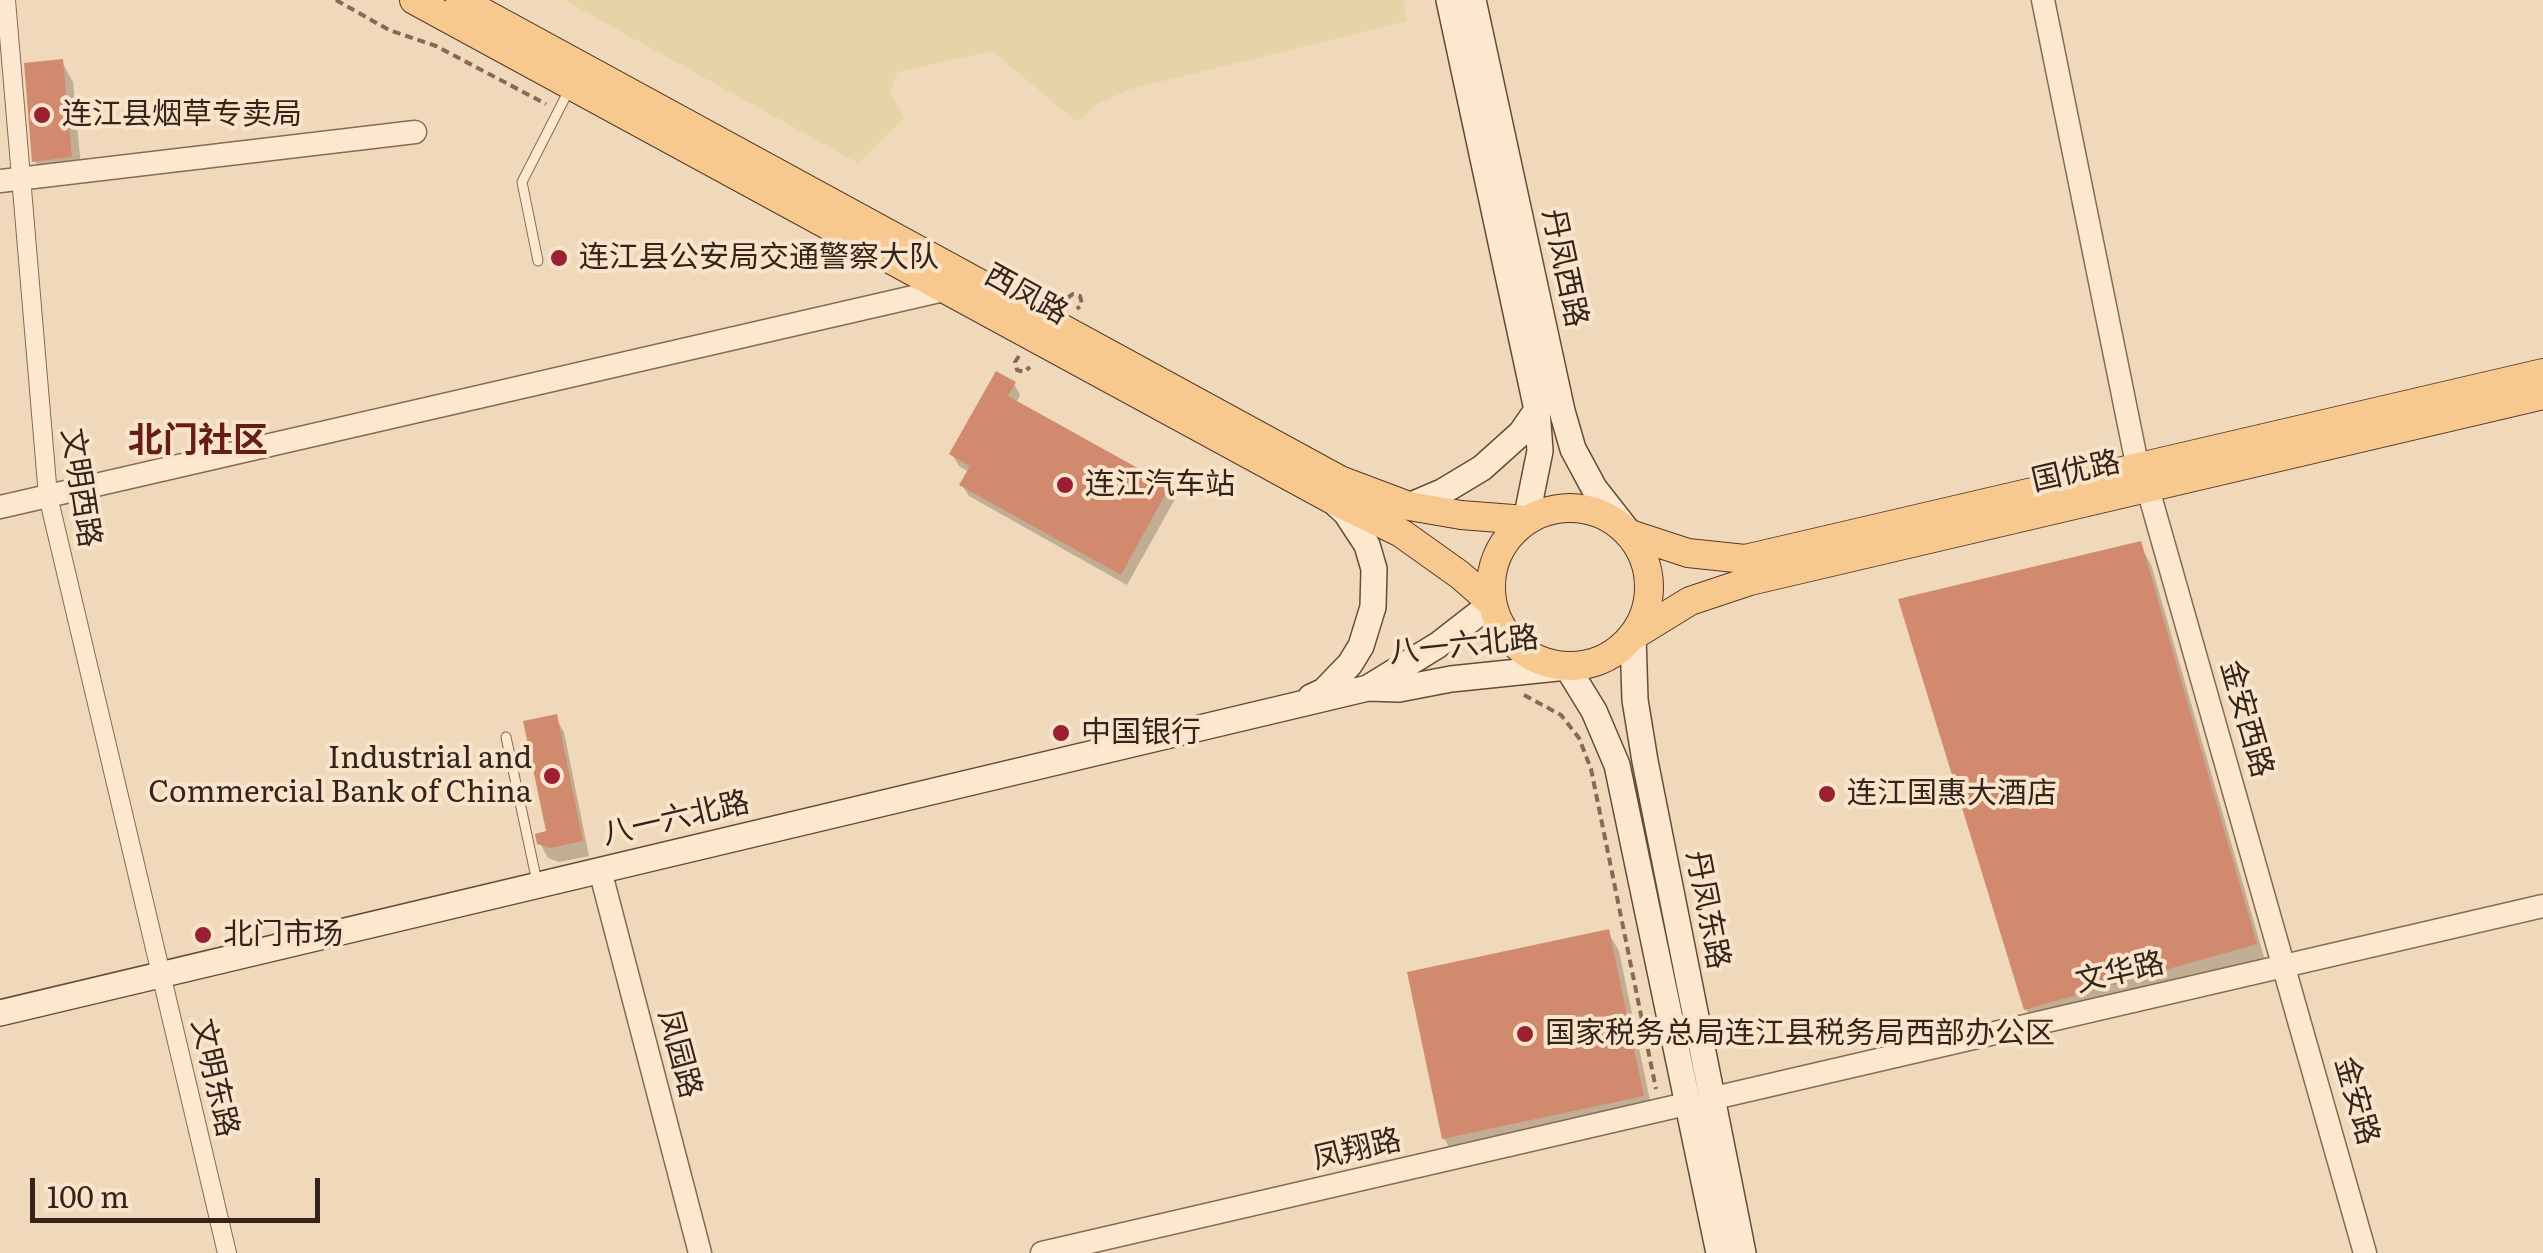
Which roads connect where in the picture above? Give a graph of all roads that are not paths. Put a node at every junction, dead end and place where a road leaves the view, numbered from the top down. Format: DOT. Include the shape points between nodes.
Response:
graph roads {
  1 [pos="6,0"];
  2 [pos="414,0"];
  3 [pos="460,0"];
  4 [pos="1449,0"];
  5 [pos="1473,0"];
  6 [pos="2043,0"];
  7 [pos="565,98"];
  8 [pos="415,132"];
  9 [pos="11,180"];
  10 [pos="538,261"];
  11 [pos="948,289"];
  12 [pos="2543,373"];
  13 [pos="2543,396"];
  14 [pos="1537,410"];
  15 [pos="2143,478"];
  16 [pos="48,496"];
  17 [pos="1331,499"];
  18 [pos="1409,506"];
  19 [pos="0,507"];
  20 [pos="1526,520"];
  21 [pos="1630,534"];
  22 [pos="1492,603"];
  23 [pos="1633,636"];
  24 [pos="1567,667"];
  25 [pos="1368,688"];
  26 [pos="1296,705"];
  27 [pos="506,737"];
  28 [pos="600,870"];
  29 [pos="538,885"];
  30 [pos="2543,906"];
  31 [pos="2286,966"];
  32 [pos="161,974"];
  33 [pos="0,1012"];
  34 [pos="1698,1101"];
  35 [pos="227,1253"];
  36 [pos="700,1253"];
  37 [pos="1042,1253"];
  38 [pos="1718,1253"];
  39 [pos="1743,1253"];
  40 [pos="2366,1253"];
  1 -- 9 [label="street, 文明西路"];
  2 -- 7 [label="main road, 西凤路"];
  3 -- 18 [label="main road, 西凤路" via="1317,469"];
  4 -- 14 [label="main road, 丹凤西路"];
  5 -- 21 [label="main road, 丹凤西路" via="1567,430 1594,488"];
  6 -- 15 [label="street, 金安西路"];
  7 -- 10 [label="lane" via="522,182"];
  7 -- 11 [label="main road, 西凤路"];
  8 -- 9 [label="street"];
  9 -- 16 [label="street, 文明西路"];
  11 -- 16 [label="street"];
  11 -- 17 [label="main road, 西凤路"];
  12 -- 15 [label="main road, 国优路"];
  13 -- 15 [label="main road, 国优路"];
  14 -- 18 [label="main road" via="1482,468"];
  14 -- 20 [label="main road, 丹凤西路" via="1540,451"];
  15 -- 21 [label="main road, 国优路" via="1745,559 1688,553"];
  15 -- 23 [label="main road, 国优路" via="1750,581 1690,601"];
  15 -- 31 [label="street, 金安西路"];
  16 -- 19 [label="street"];
  16 -- 32 [label="street, 文明西路"];
  17 -- 22 [label="main road, 西凤路" via="1420,544"];
  17 -- 26 [label="main road" via="1366,545 1374,569 1373,607 1350,664 1324,691"];
  18 -- 20 [label="main road, 西凤路"];
  20 -- 21 [label="main road" via="1547,510 1592,510"];
  20 -- 22 [label="main road" via="1500,548"];
  21 -- 23 [label="main road" via="1649,574 1644,617"];
  22 -- 24 [label="main road" via="1499,623 1527,654"];
  22 -- 25 [label="main road, 八一六北路"];
  23 -- 24 [label="main road" via="1592,664"];
  23 -- 34 [label="main road, 丹凤东路" via="1635,700"];
  24 -- 25 [label="main road, 八一六北路"];
  24 -- 34 [label="main road, 丹凤东路" via="1617,765"];
  25 -- 26 [label="main road, 八一六北路"];
  26 -- 28 [label="main road, 八一六北路"];
  27 -- 29 [label="lane"];
  28 -- 29 [label="main road, 八一六北路"];
  28 -- 36 [label="street, 凤园路"];
  29 -- 32 [label="main road, 八一六北路"];
  30 -- 31 [label="street, 文华路"];
  31 -- 34 [label="street, 文华路"];
  31 -- 40 [label="street, 金安路"];
  32 -- 33 [label="main road, 八一六北路"];
  32 -- 35 [label="street, 文明东路"];
  34 -- 37 [label="street, 凤翔路"];
  34 -- 38 [label="main road, 丹凤东路"];
  34 -- 39 [label="main road, 丹凤东路"];
}
